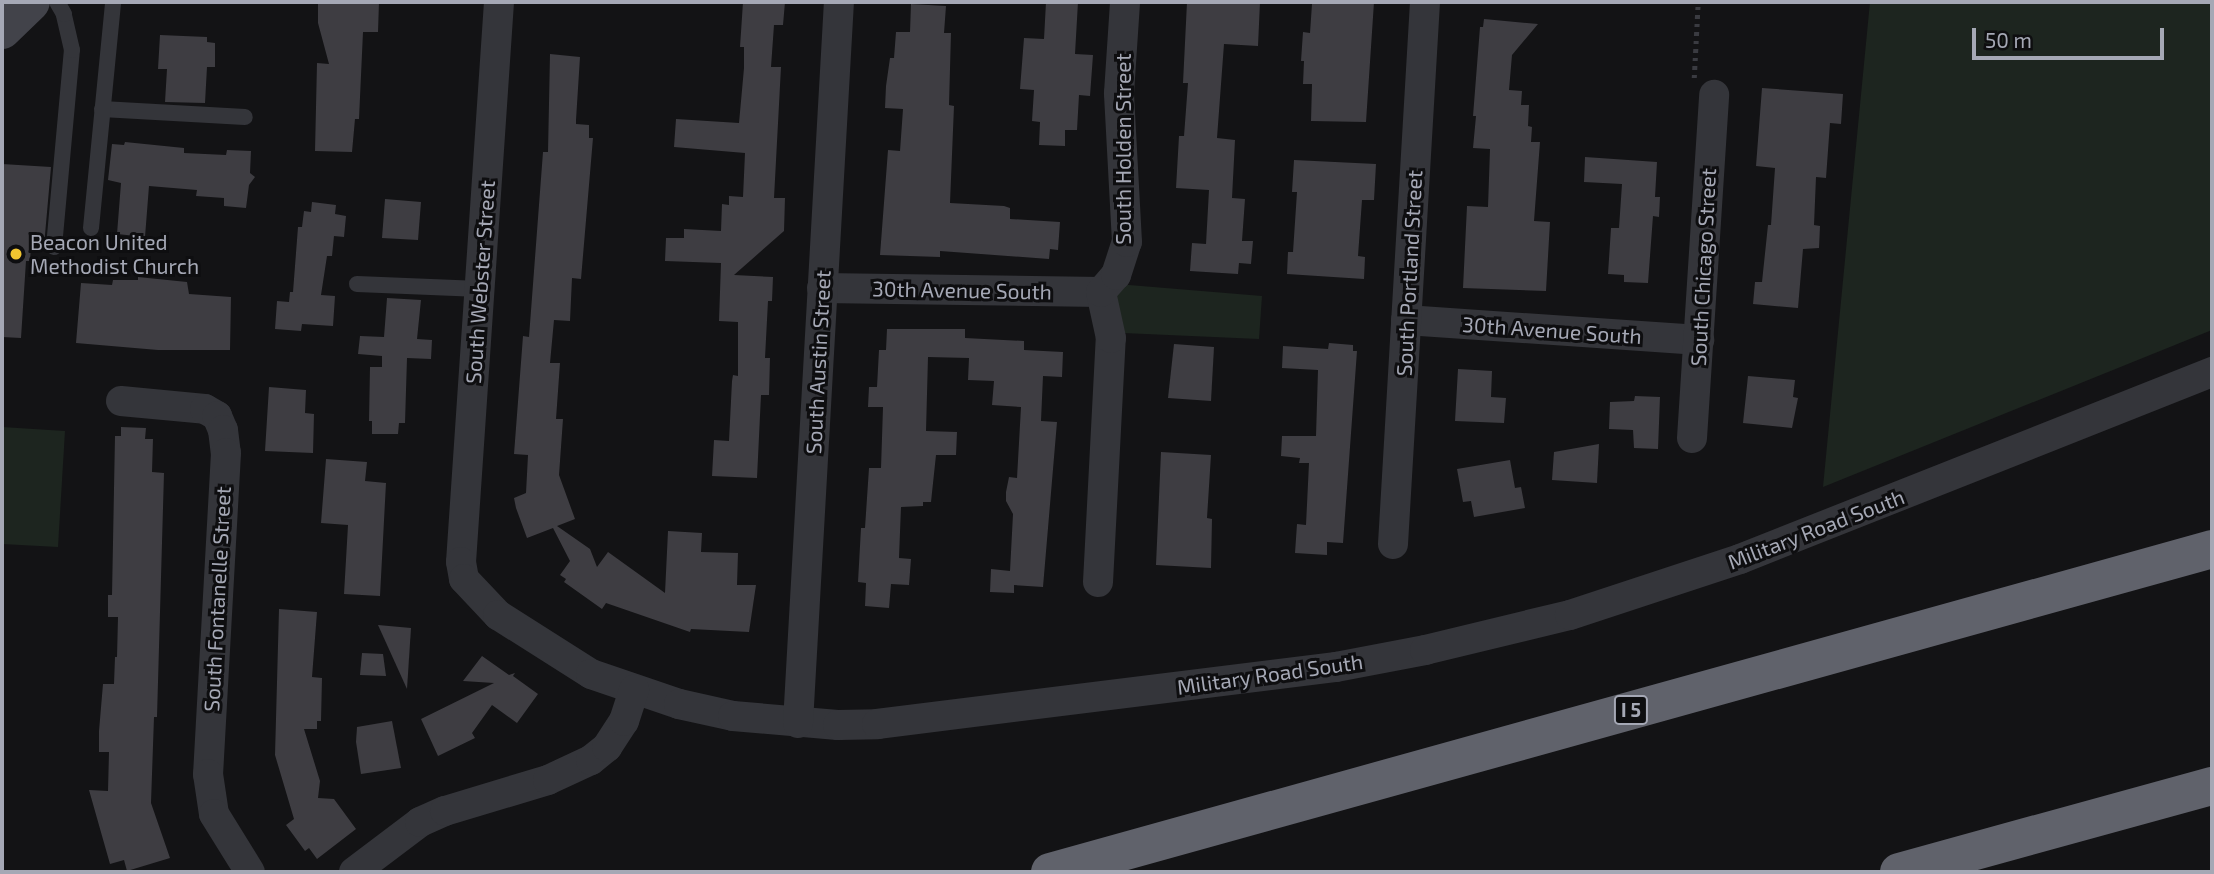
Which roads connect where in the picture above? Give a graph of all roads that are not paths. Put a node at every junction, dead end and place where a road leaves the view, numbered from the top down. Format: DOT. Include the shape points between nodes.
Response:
graph roads {
  1 [pos="32,2"];
  2 [pos="57,2"];
  3 [pos="113,2"];
  4 [pos="499,2"];
  5 [pos="839,2"];
  6 [pos="1125,2"];
  7 [pos="1425,2"];
  8 [pos="2,30"];
  9 [pos="1714,95"];
  10 [pos="102,109"];
  11 [pos="245,117"];
  12 [pos="91,228"];
  13 [pos="54,247"];
  14 [pos="356,284"];
  15 [pos="822,288"];
  16 [pos="480,289"];
  17 [pos="1101,292"];
  18 [pos="1406,320"];
  19 [pos="1699,340"];
  20 [pos="2212,372"];
  21 [pos="121,401"];
  22 [pos="1692,438"];
  23 [pos="1392,544"];
  24 [pos="2212,549"];
  25 [pos="461,562"];
  26 [pos="1098,582"];
  27 [pos="634,690"];
  28 [pos="798,723"];
  29 [pos="2212,786"];
  30 [pos="250,872"];
  31 [pos="354,872"];
  32 [pos="1050,872"];
  33 [pos="1899,872"];
  1 -- 8 [label="main road"];
  2 -- 13 [label="lane" via="72,50"];
  3 -- 10 [label="lane"];
  4 -- 16 [label="street, South Webster Street"];
  5 -- 15 [label="street, South Austin Street"];
  6 -- 17 [label="street, South Holden Street" via="1119,93 1127,242 1116,275"];
  7 -- 18 [label="street, South Portland Street"];
  9 -- 19 [label="street, South Chicago Street"];
  10 -- 11 [label="lane"];
  10 -- 12 [label="lane"];
  14 -- 16 [label="lane"];
  15 -- 17 [label="street, 30th Avenue South"];
  15 -- 28 [label="street, South Austin Street"];
  16 -- 25 [label="street, South Webster Street"];
  17 -- 26 [label="street" via="1111,338"];
  18 -- 19 [label="street, 30th Avenue South"];
  18 -- 23 [label="street, South Portland Street"];
  19 -- 22 [label="street, South Chicago Street"];
  20 -- 28 [label="street, Military Road South" via="1740,559 1570,615 1336,667 877,724"];
  21 -- 30 [label="street, South Fontanelle Street" via="205,409 217,416 223,430 226,453 208,774 214,814"];
  24 -- 32 [label="highway, I 5"];
  25 -- 27 [label="street, Military Road South" via="464,579 498,615 591,674"];
  27 -- 28 [label="street, Military Road South" via="733,716"];
  27 -- 31 [label="street" via="624,721 607,747 591,760 548,780 420,822"];
  29 -- 33 [label="highway"];
}
